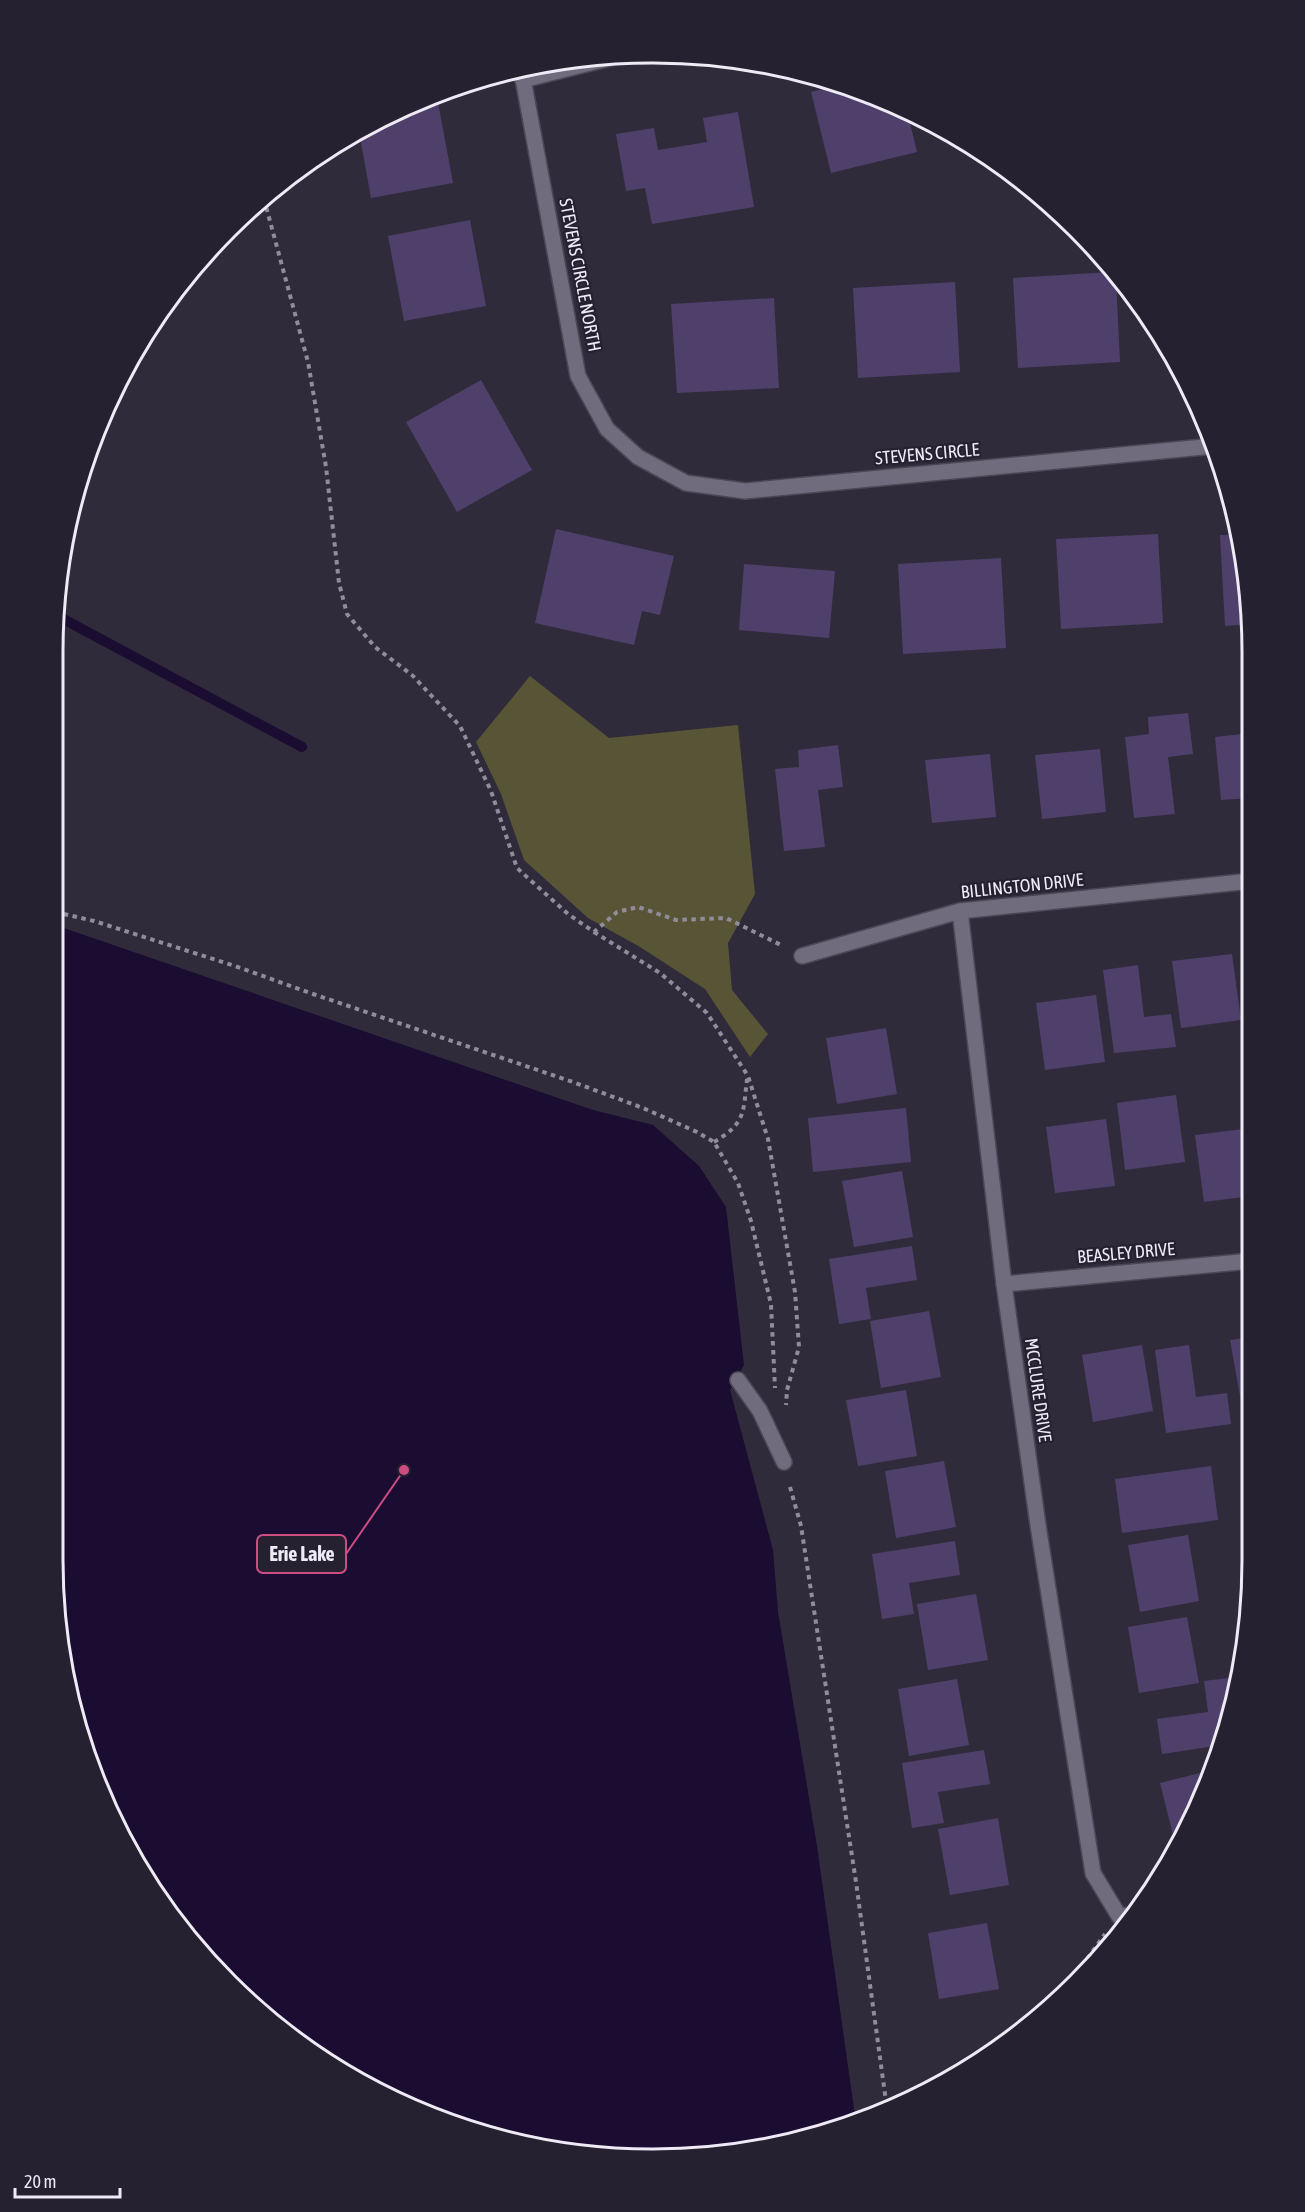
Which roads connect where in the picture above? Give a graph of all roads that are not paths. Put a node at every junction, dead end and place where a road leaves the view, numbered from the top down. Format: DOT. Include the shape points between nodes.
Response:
graph roads {
  1 [pos="523,77"];
  2 [pos="1205,447"];
  3 [pos="648,464"];
  4 [pos="1242,882"];
  5 [pos="960,911"];
  6 [pos="802,956"];
  7 [pos="1242,1262"];
  8 [pos="1004,1284"];
  9 [pos="738,1380"];
  10 [pos="784,1462"];
  11 [pos="1125,1912"];
  1 -- 3 [label="street, STEVENS CIRCLE NORTH" via="578,376 607,429"];
  2 -- 3 [label="street, STEVENS CIRCLE" via="745,491 686,483"];
  4 -- 5 [label="street, BILLINGTON DRIVE"];
  5 -- 6 [label="street, BILLINGTON DRIVE"];
  5 -- 8 [label="street, MCCLURE DRIVE"];
  7 -- 8 [label="street, BEASLEY DRIVE"];
  8 -- 11 [label="street, MCCLURE DRIVE" via="1093,1873"];
  9 -- 10 [label="street" via="760,1411"];
}
